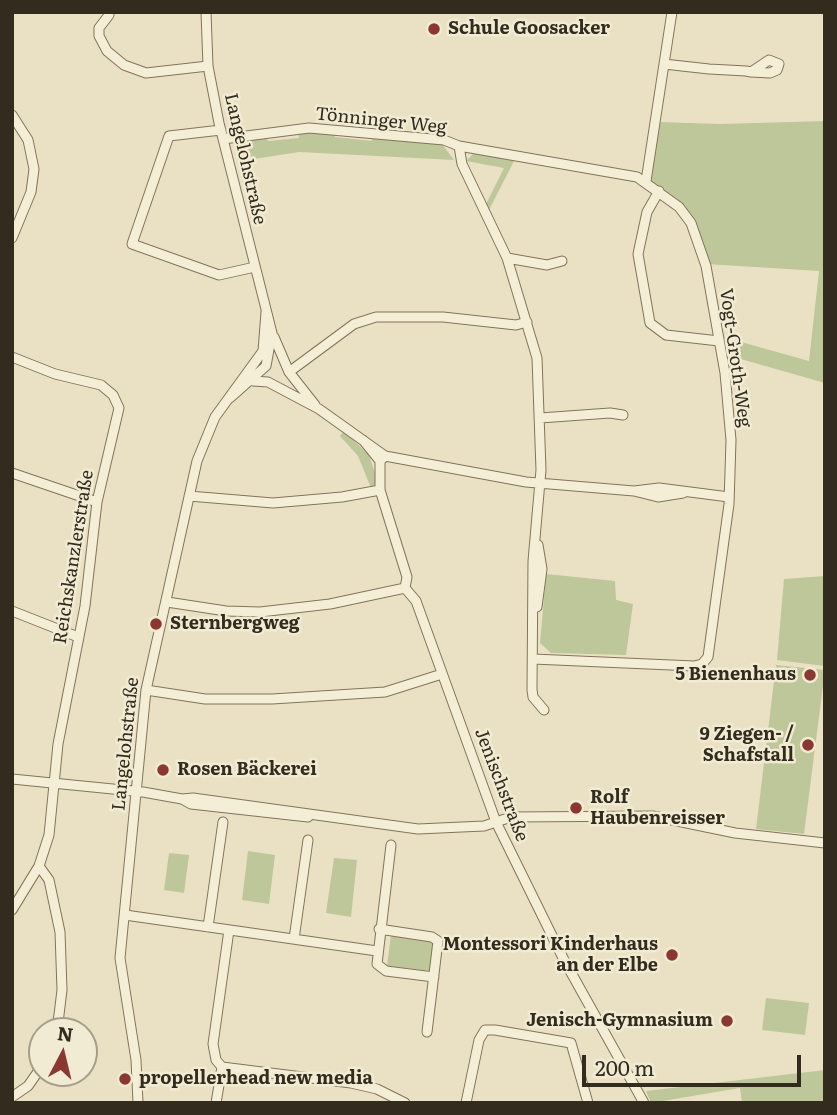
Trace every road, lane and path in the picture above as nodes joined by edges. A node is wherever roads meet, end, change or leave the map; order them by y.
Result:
1 (206, 12) edge
2 (672, 12) edge
3 (109, 15) dead end
4 (664, 64) junction
5 (208, 66) junction
6 (751, 72) dead end
7 (12, 115) edge
8 (222, 134) junction
9 (459, 146) junction
10 (646, 181) junction
11 (659, 191) junction
12 (12, 238) edge
13 (507, 258) junction
14 (562, 261) dead end
15 (255, 267) junction
16 (266, 312) junction
17 (527, 323) junction
18 (272, 332) junction
19 (719, 341) junction
20 (263, 351) junction
21 (12, 357) edge
22 (265, 365) junction
23 (252, 366) junction
24 (289, 372) junction
25 (253, 381) junction
26 (272, 384) junction
27 (229, 399) junction
28 (319, 409) junction
29 (623, 415) dead end
30 (540, 418) junction
31 (383, 458) junction
32 (12, 473) edge
33 (540, 482) junction
34 (380, 490) junction
35 (188, 496) junction
36 (729, 497) junction
37 (96, 502) junction
38 (405, 588) junction
39 (167, 602) junction
40 (12, 611) edge
41 (78, 637) junction
42 (533, 659) junction
43 (442, 674) junction
44 (146, 690) junction
45 (544, 710) dead end
46 (12, 779) edge
47 (53, 784) junction
48 (136, 792) junction
49 (223, 822) dead end
50 (496, 822) junction
51 (309, 840) dead end
52 (825, 843) edge
53 (390, 845) dead end
54 (39, 866) junction
55 (12, 910) edge
56 (125, 915) junction
57 (208, 927) junction
58 (379, 929) junction
59 (229, 930) junction
60 (294, 939) junction
61 (377, 951) junction
62 (434, 977) junction
63 (59, 1017) edge
64 (428, 1032) dead end
65 (222, 1067) junction
66 (28, 1086) edge
67 (12, 1097) edge
68 (138, 1103) edge
69 (216, 1103) edge
70 (405, 1103) edge
71 (466, 1103) edge
72 (588, 1103) edge
73 (644, 1103) edge

1 - 5 street, Langelohstraße
2 - 4 street
3 - 5 street
4 - 6 street
4 - 10 street
5 - 8 street, Langelohstraße
7 - 12 street
8 - 9 street, Tönninger Weg
8 - 15 street, Langelohstraße
8 - 15 street, Tönninger Weg
9 - 10 street, Vogt-Groth-Weg
9 - 13 street, Tönninger Weg
10 - 11 street, Vogt-Groth-Weg
11 - 19 street, Vogt-Groth-Weg
11 - 19 street
13 - 14 street
13 - 17 street, Tönninger Weg
15 - 16 street, Langelohstraße
16 - 18 street, Langelohstraße
16 - 20 street, Langelohstraße
17 - 24 street
17 - 30 street, Tönninger Weg
18 - 22 street, Langelohstraße
18 - 24 street
19 - 36 street, Vogt-Groth-Weg
20 - 22 street
20 - 23 street, Langelohstraße
21 - 37 street, Reichskanzlerstraße
22 - 23 street
22 - 24 street
22 - 25 street, Langelohstraße
22 - 26 street
23 - 27 street, Langelohstraße
24 - 28 street
25 - 26 street
25 - 27 street, Langelohstraße
26 - 28 street
27 - 35 street, Langelohstraße
28 - 31 street
29 - 30 street
30 - 33 street, Tönninger Weg
31 - 33 street
31 - 34 street, Jenischstraße
32 - 37 street
33 - 36 street
33 - 42 street, Tönninger Weg
34 - 35 street
34 - 38 street, Jenischstraße
35 - 39 street, Langelohstraße
36 - 42 street, Vogt-Groth-Weg
37 - 41 street, Reichskanzlerstraße
38 - 39 street
38 - 43 street, Jenischstraße
39 - 44 street, Langelohstraße
40 - 41 street
41 - 47 street, Reichskanzlerstraße
42 - 45 street, Tönninger Weg
43 - 44 street
43 - 50 street, Jenischstraße
44 - 48 street, Langelohstraße
46 - 47 street
47 - 48 street
47 - 54 street, Reichskanzlerstraße
48 - 50 street
48 - 56 street, Langelohstraße
49 - 57 street
50 - 52 street
50 - 73 street, Jenischstraße
51 - 60 street
53 - 58 street
54 - 55 street, Reichskanzlerstraße
54 - 63 street
56 - 57 street
56 - 68 street, Langelohstraße
57 - 59 street
58 - 61 street
58 - 62 street
59 - 60 street
59 - 65 street
60 - 61 street
61 - 62 street
62 - 64 street
65 - 69 street
65 - 70 street
66 - 67 street
71 - 72 street

